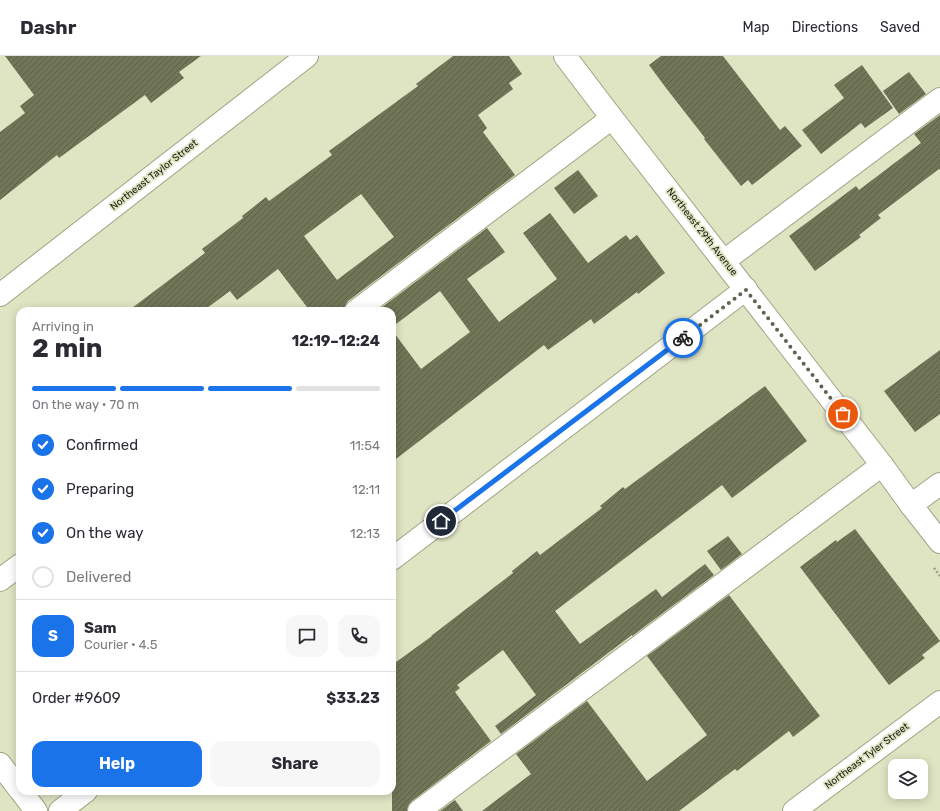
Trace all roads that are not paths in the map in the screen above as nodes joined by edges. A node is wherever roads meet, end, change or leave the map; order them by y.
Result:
1 (307, 56) edge
2 (565, 56) edge
3 (940, 99) edge
4 (612, 118) junction
5 (724, 261) junction
6 (746, 290) junction
7 (0, 295) edge
8 (361, 307) edge
9 (882, 464) junction
10 (940, 484) edge
11 (911, 505) junction
12 (940, 542) edge
13 (396, 556) edge
14 (16, 568) edge
15 (0, 580) edge
16 (940, 702) edge
17 (0, 764) edge
18 (16, 785) edge
19 (24, 795) edge
20 (81, 795) edge
21 (36, 811) edge
22 (60, 811) edge
23 (420, 811) edge
24 (794, 811) edge

1 - 7 street, Northeast Taylor Street
2 - 4 street, Northeast 29th Avenue
3 - 5 street
4 - 5 street, Northeast 29th Avenue
4 - 8 street
5 - 6 street, Northeast 29th Avenue
6 - 9 street, Northeast 29th Avenue
6 - 13 street
9 - 11 street, Northeast 29th Avenue
9 - 23 street
10 - 11 street
11 - 12 street, Northeast 29th Avenue
14 - 15 street
16 - 24 street, Northeast Tyler Street
17 - 18 street
19 - 21 street
20 - 22 street

